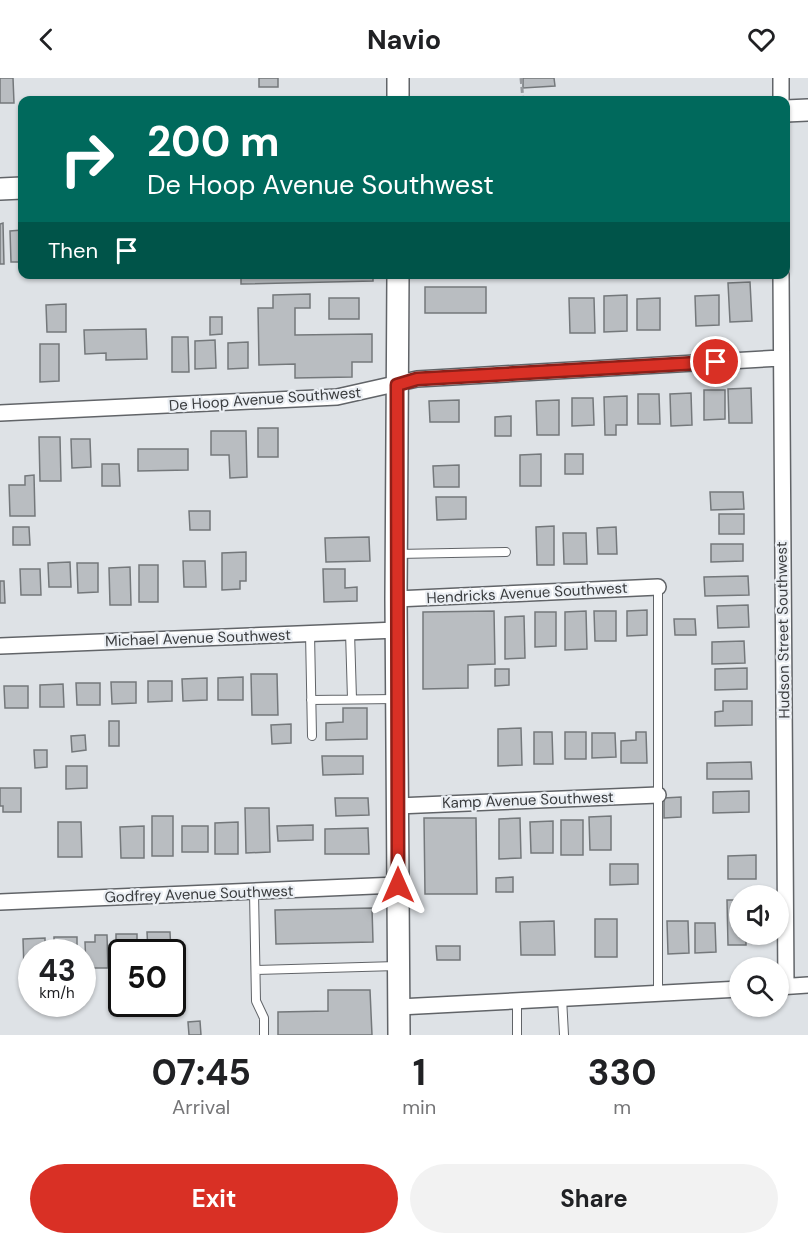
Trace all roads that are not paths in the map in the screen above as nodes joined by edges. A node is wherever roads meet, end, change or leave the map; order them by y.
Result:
1 (398, 78) edge
2 (781, 78) edge
3 (398, 96) edge
4 (781, 96) edge
5 (808, 110) edge
6 (790, 111) edge
7 (18, 188) edge
8 (0, 189) edge
9 (398, 279) edge
10 (781, 279) edge
11 (781, 358) junction
12 (397, 385) junction
13 (0, 413) edge
14 (506, 552) dead end
15 (396, 555) junction
16 (658, 587) joint
17 (396, 599) junction
18 (397, 630) junction
19 (350, 632) junction
20 (310, 633) junction
21 (0, 646) edge
22 (352, 699) junction
23 (397, 699) junction
24 (311, 700) junction
25 (312, 736) dead end
26 (658, 795) junction
27 (398, 806) junction
28 (398, 885) junction
29 (254, 892) junction
30 (0, 902) edge
31 (782, 957) edge
32 (399, 966) junction
33 (256, 970) junction
34 (808, 985) edge
35 (789, 986) edge
36 (729, 990) edge
37 (658, 993) junction
38 (562, 998) junction
39 (517, 1001) junction
40 (399, 1007) junction
41 (264, 1035) edge
42 (399, 1035) edge
43 (517, 1035) edge
44 (564, 1035) edge

1 - 3 main road
2 - 4 street
5 - 6 main road
7 - 8 main road
9 - 12 main road
10 - 11 street, Hudson Street Southwest
11 - 12 street, De Hoop Avenue Southwest
11 - 31 street, Hudson Street Southwest
12 - 13 street, De Hoop Avenue Southwest
12 - 15 main road
14 - 15 lane
15 - 17 main road
16 - 17 street, Hendricks Avenue Southwest
16 - 26 lane
17 - 18 main road
18 - 19 street, Michael Avenue Southwest
18 - 23 main road
19 - 20 street, Michael Avenue Southwest
19 - 22 lane
20 - 21 street, Michael Avenue Southwest
20 - 24 lane
22 - 23 lane
22 - 24 lane
23 - 27 main road
24 - 25 lane
26 - 27 street, Kamp Avenue Southwest
26 - 37 lane
27 - 28 main road
28 - 29 street, Godfrey Avenue Southwest
28 - 32 main road
29 - 30 street, Godfrey Avenue Southwest
29 - 33 lane
32 - 33 lane
32 - 40 main road
33 - 41 lane
34 - 35 street
36 - 37 street
37 - 38 street
38 - 39 street
38 - 44 lane
39 - 40 street
39 - 43 lane
40 - 42 main road

